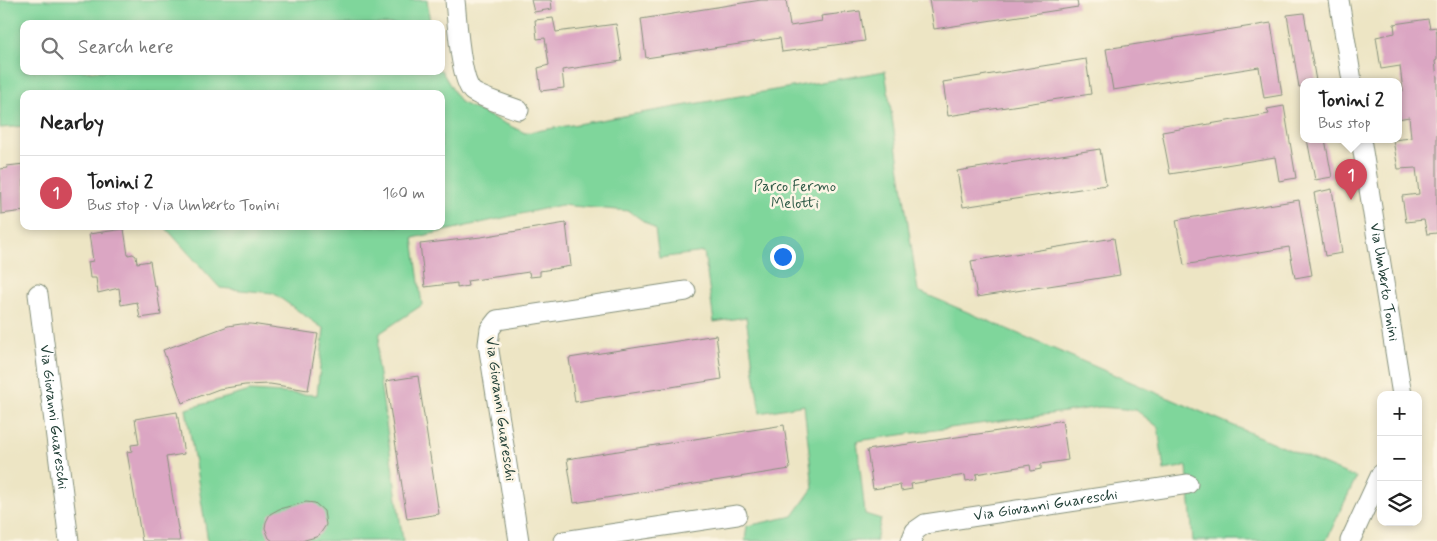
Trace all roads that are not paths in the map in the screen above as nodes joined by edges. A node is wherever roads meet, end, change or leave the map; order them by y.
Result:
1 (455, 0) edge
2 (1339, 0) edge
3 (1352, 78) edge
4 (519, 110) dead end
5 (1362, 143) edge
6 (686, 291) dead end
7 (38, 294) dead end
8 (1401, 391) edge
9 (1378, 481) edge
10 (1188, 484) dead end
11 (738, 514) dead end
12 (69, 541) edge
13 (519, 541) edge
14 (564, 541) edge
15 (911, 541) edge
16 (1350, 541) edge

1 - 4 street
2 - 3 street
5 - 8 street, Via Umberto Tonini
6 - 13 street, Via Giovanni Guareschi
7 - 12 street, Via Giovanni Guareschi
9 - 16 street
10 - 15 street, Via Giovanni Guareschi
11 - 14 street

